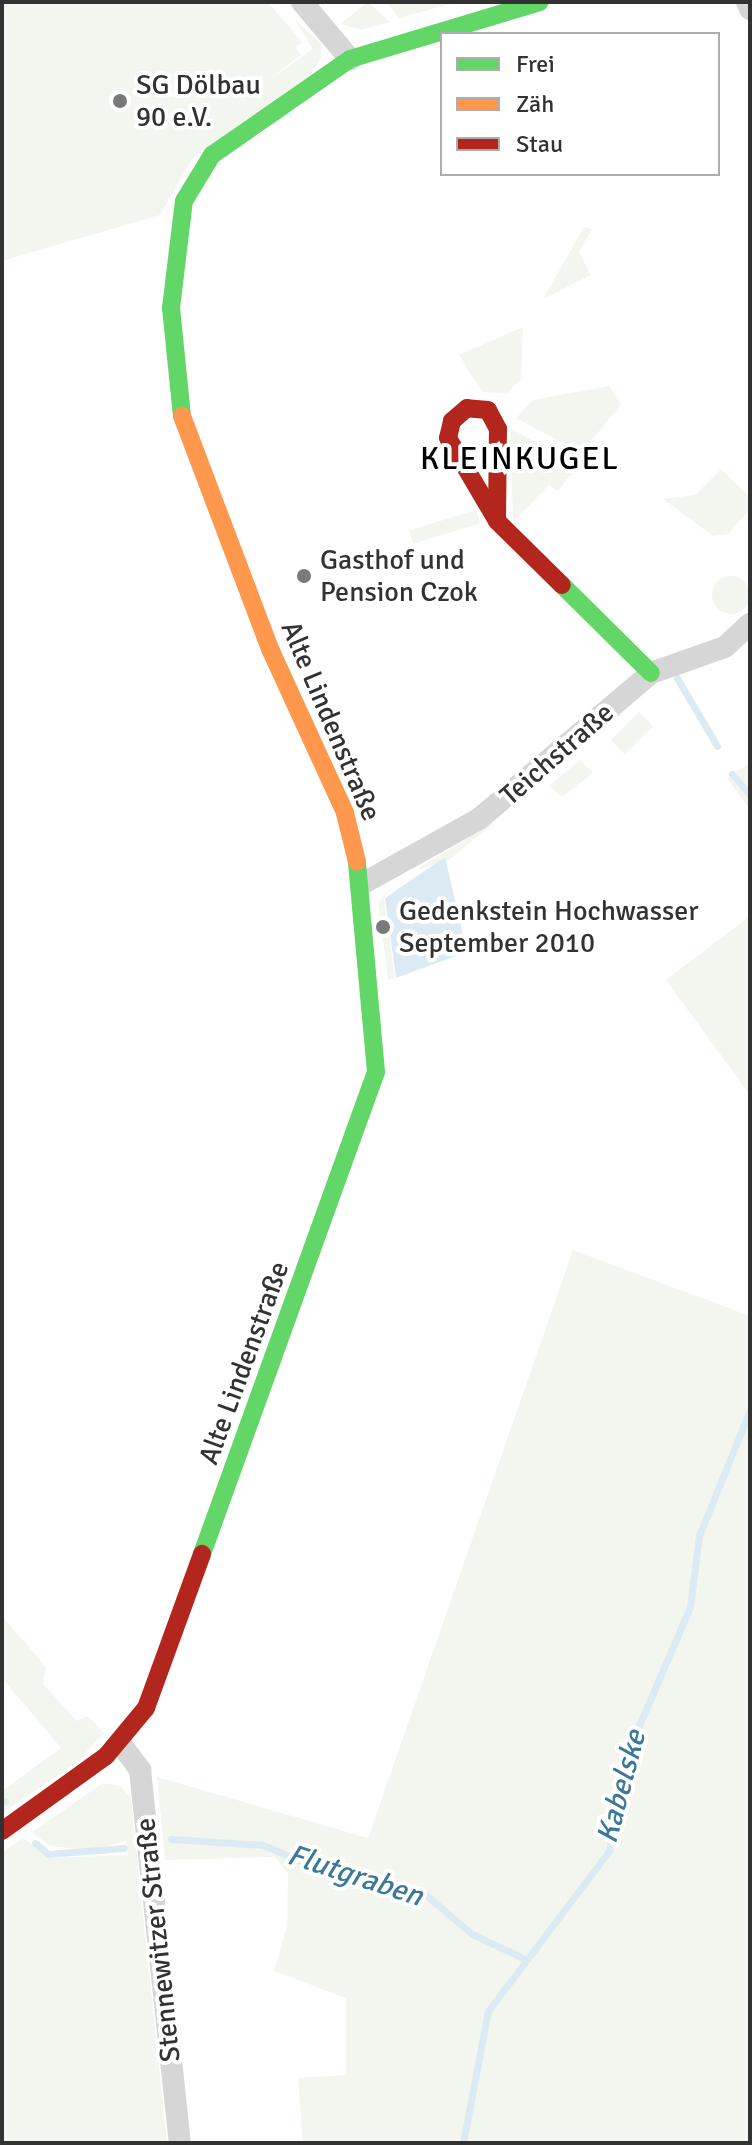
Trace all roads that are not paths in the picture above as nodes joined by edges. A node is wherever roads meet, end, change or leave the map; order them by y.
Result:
1 (302, 2) edge
2 (540, 2) edge
3 (747, 2) edge
4 (750, 9) edge
5 (350, 59) junction
6 (497, 521) junction
7 (750, 624) edge
8 (651, 673) junction
9 (362, 884) junction
10 (120, 1743) junction
11 (2, 1831) edge
12 (180, 2143) edge

1 - 5 street
2 - 5 street, Alte Lindenstraße
3 - 4 street
5 - 9 street, Alte Lindenstraße
6 - 6 street
6 - 8 street
7 - 8 street, Teichstraße
8 - 9 street, Teichstraße
9 - 10 street, Alte Lindenstraße
10 - 11 street, Alte Lindenstraße
10 - 12 street, Stennewitzer Straße

